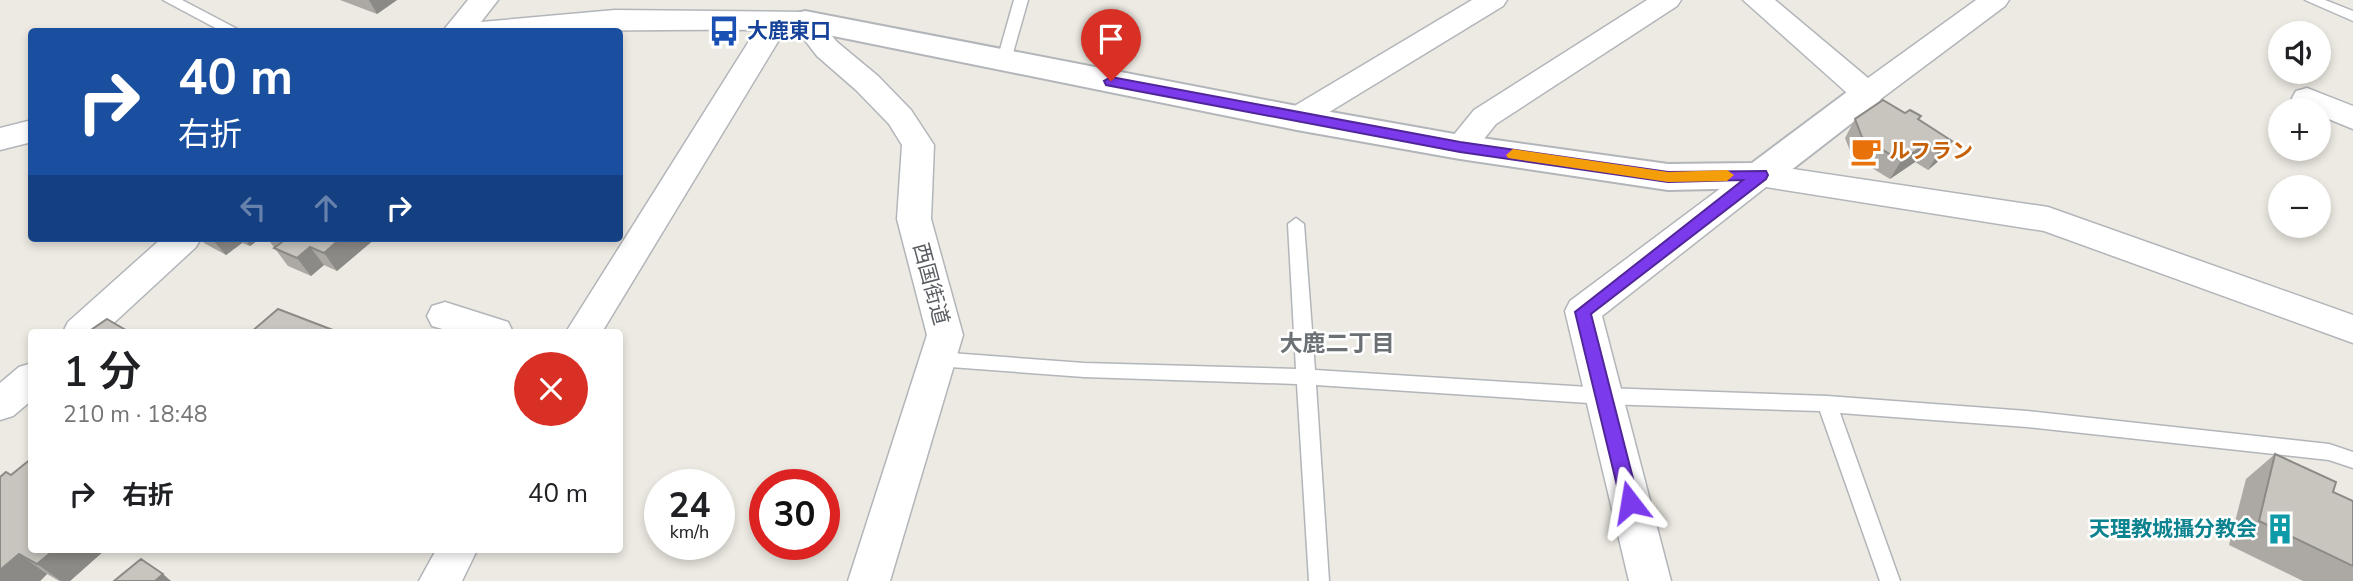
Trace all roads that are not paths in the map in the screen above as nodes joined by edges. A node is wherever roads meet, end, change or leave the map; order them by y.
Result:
1 (171, 0) edge
2 (484, 0) edge
3 (1021, 0) edge
4 (1493, 0) edge
5 (1667, 0) edge
6 (1757, 0) edge
7 (1995, 0) edge
8 (2312, 0) edge
9 (778, 15) edge
10 (2353, 16) edge
11 (228, 28) edge
12 (460, 28) edge
13 (516, 28) edge
14 (1004, 60) junction
15 (1867, 94) junction
16 (2331, 109) edge
17 (1297, 118) junction
18 (2353, 118) edge
19 (28, 132) edge
20 (0, 139) edge
21 (1460, 147) junction
22 (1760, 175) junction
23 (1296, 224) dead end
24 (180, 242) edge
25 (445, 316) dead end
26 (84, 329) edge
27 (486, 329) edge
28 (586, 329) edge
29 (2353, 329) edge
30 (937, 359) junction
31 (1307, 377) junction
32 (28, 381) edge
33 (1604, 396) junction
34 (1827, 404) junction
35 (0, 405) edge
36 (2353, 460) edge
37 (455, 553) edge
38 (440, 581) edge
39 (869, 581) edge
40 (1318, 581) edge
41 (1650, 581) edge
42 (1890, 581) edge

1 - 11 lane
2 - 12 street
3 - 14 lane
4 - 17 street
5 - 21 street
6 - 15 street
7 - 15 street
8 - 10 lane
9 - 13 street
9 - 14 street
9 - 28 street
9 - 30 street, 西国街道
14 - 17 street
15 - 22 street
16 - 18 street
17 - 21 street
19 - 20 street
21 - 22 street
22 - 29 street
22 - 33 street
23 - 31 lane
24 - 26 street
25 - 27 street
30 - 31 lane
30 - 39 street, 西国街道
31 - 33 lane
31 - 40 lane
32 - 35 street
33 - 34 lane
33 - 41 street
34 - 36 lane
34 - 42 lane
37 - 38 street

